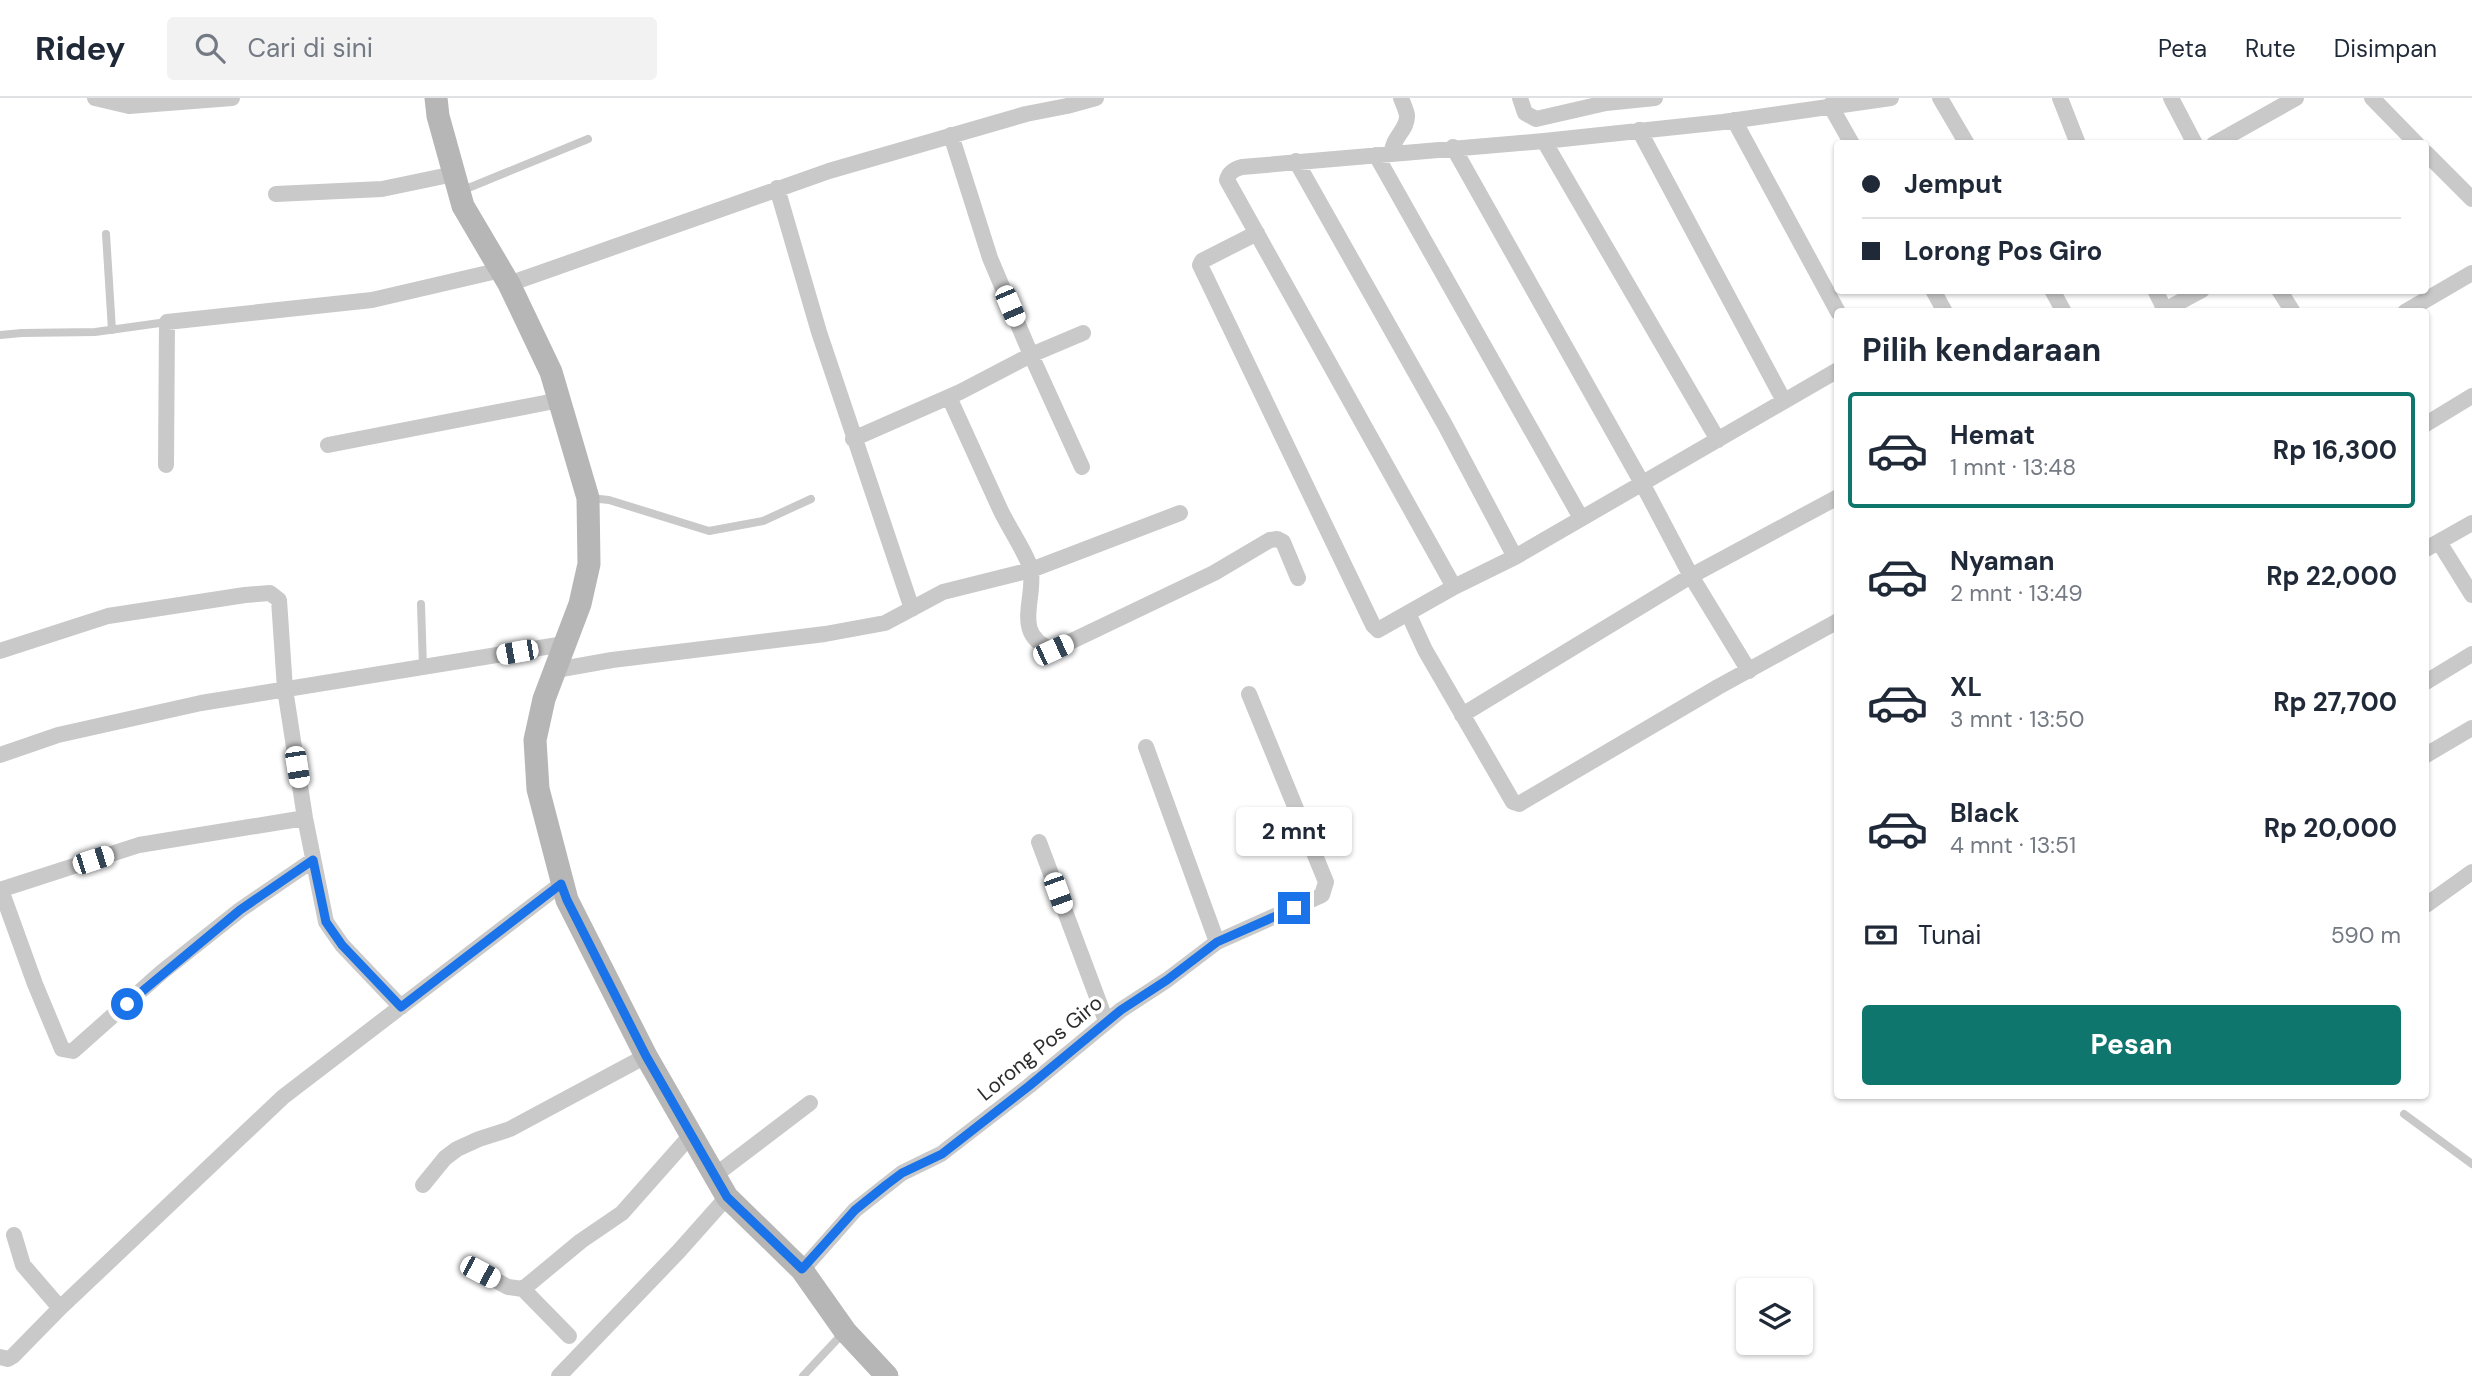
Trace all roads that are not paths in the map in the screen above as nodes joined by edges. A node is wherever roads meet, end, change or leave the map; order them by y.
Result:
1 (95, 98) edge
2 (232, 98) edge
3 (436, 98) edge
4 (1096, 98) edge
5 (1401, 98) edge
6 (1520, 98) edge
7 (1655, 98) edge
8 (1891, 98) edge
9 (1940, 98) edge
10 (2060, 98) edge
11 (2171, 98) edge
12 (2296, 98) edge
13 (2372, 98) edge
14 (1605, 100) edge
15 (1830, 105) junction
16 (1734, 120) junction
17 (1639, 130) junction
18 (951, 135) junction
19 (588, 139) dead end
20 (1850, 140) edge
21 (1965, 140) edge
22 (2076, 140) edge
23 (2193, 140) edge
24 (2221, 140) edge
25 (2413, 140) edge
26 (1544, 141) junction
27 (1453, 147) junction
28 (1384, 154) junction
29 (1296, 162) junction
30 (2429, 162) edge
31 (457, 183) junction
32 (777, 188) junction
33 (276, 194) dead end
34 (2472, 199) edge
35 (1257, 233) junction
36 (106, 234) dead end
37 (2472, 273) edge
38 (505, 277) junction
39 (2195, 294) edge
40 (1836, 308) edge
41 (2169, 308) edge
42 (2413, 308) edge
43 (167, 322) junction
44 (112, 330) junction
45 (1083, 333) dead end
46 (0, 335) edge
47 (1031, 355) junction
48 (1834, 372) edge
49 (2472, 396) edge
50 (949, 397) junction
51 (560, 400) junction
52 (1784, 401) junction
53 (2429, 422) edge
54 (853, 439) junction
55 (1718, 440) junction
56 (328, 445) dead end
57 (166, 465) dead end
58 (1082, 467) dead end
59 (1642, 483) junction
60 (588, 498) junction
61 (811, 499) dead end
62 (1834, 499) edge
63 (1180, 513) dead end
64 (1581, 518) junction
65 (2472, 523) edge
66 (2432, 545) edge
67 (1515, 556) junction
68 (1031, 570) junction
69 (1691, 576) junction
70 (1298, 579) dead end
71 (1454, 587) junction
72 (2472, 594) edge
73 (421, 604) dead end
74 (912, 609) junction
75 (1408, 613) junction
76 (1834, 623) edge
77 (564, 644) junction
78 (0, 651) edge
79 (2472, 654) edge
80 (424, 668) junction
81 (556, 670) junction
82 (1749, 671) junction
83 (2429, 680) edge
84 (285, 689) junction
85 (1249, 694) dead end
86 (1462, 715) junction
87 (2472, 728) edge
88 (1146, 747) dead end
89 (2429, 753) edge
90 (0, 755) edge
91 (305, 818) junction
92 (1039, 842) dead end
93 (313, 860) junction
94 (2472, 872) edge
95 (561, 884) junction
96 (1, 890) edge
97 (2429, 903) edge
98 (1217, 942) junction
99 (401, 1007) junction
100 (1106, 1021) junction
101 (646, 1056) junction
102 (810, 1103) dead end
103 (2404, 1114) dead end
104 (691, 1135) junction
105 (2472, 1164) edge
106 (714, 1176) junction
107 (423, 1185) dead end
108 (727, 1197) junction
109 (14, 1235) dead end
110 (802, 1269) junction
111 (480, 1272) dead end
112 (523, 1289) junction
113 (60, 1308) junction
114 (845, 1331) junction
115 (569, 1336) dead end
116 (0, 1357) edge
117 (559, 1376) edge
118 (803, 1376) edge
119 (887, 1376) edge

1 - 2 street
3 - 31 main road
4 - 18 street
5 - 28 street
6 - 14 street
7 - 14 street
8 - 15 street
9 - 21 street
10 - 22 street
11 - 23 street
12 - 24 street
13 - 25 street
15 - 16 street
15 - 20 street
16 - 17 street
16 - 40 street
17 - 26 street
17 - 52 street
18 - 32 street
18 - 47 street
19 - 31 lane
26 - 27 street
26 - 55 street
27 - 28 street
27 - 59 street
28 - 29 street
28 - 64 street
29 - 35 street
29 - 67 street
30 - 34 street
31 - 33 street
31 - 38 main road
32 - 38 street
32 - 54 street
35 - 71 street
35 - 75 street
36 - 44 lane
37 - 42 street
38 - 43 street
38 - 51 main road
39 - 41 street
43 - 44 lane
43 - 57 street
44 - 46 lane
45 - 47 street
47 - 50 street
47 - 58 street
48 - 52 street
49 - 53 street
50 - 54 street
50 - 68 street
51 - 56 street
51 - 60 main road
52 - 55 street
54 - 74 street
55 - 59 street
59 - 64 street
59 - 69 street
60 - 61 lane
60 - 77 main road
62 - 69 street
63 - 68 street
64 - 67 street
65 - 66 street
66 - 72 street
67 - 71 street
68 - 70 street
68 - 74 street
69 - 82 street
69 - 86 street
71 - 75 street
73 - 80 lane
74 - 81 street
75 - 86 street
76 - 82 street
77 - 80 street
77 - 81 main road
78 - 84 street
79 - 83 street
80 - 84 street
81 - 95 main road
82 - 86 street
84 - 90 street
84 - 91 street
85 - 98 street, Lorong Pos Giro
87 - 89 street
88 - 98 street
91 - 93 street
91 - 96 street
92 - 100 street
93 - 96 street
93 - 99 street
94 - 97 street
95 - 99 street
95 - 101 main road
98 - 100 street, Lorong Pos Giro
99 - 113 street
100 - 110 street, Lorong Pos Giro
101 - 104 main road
101 - 107 street
102 - 106 street
103 - 105 lane
104 - 106 main road
104 - 112 street
106 - 108 main road
108 - 110 main road
108 - 117 street
109 - 113 street
110 - 114 main road
111 - 112 street
112 - 115 street
113 - 116 street
114 - 118 lane
114 - 119 main road

